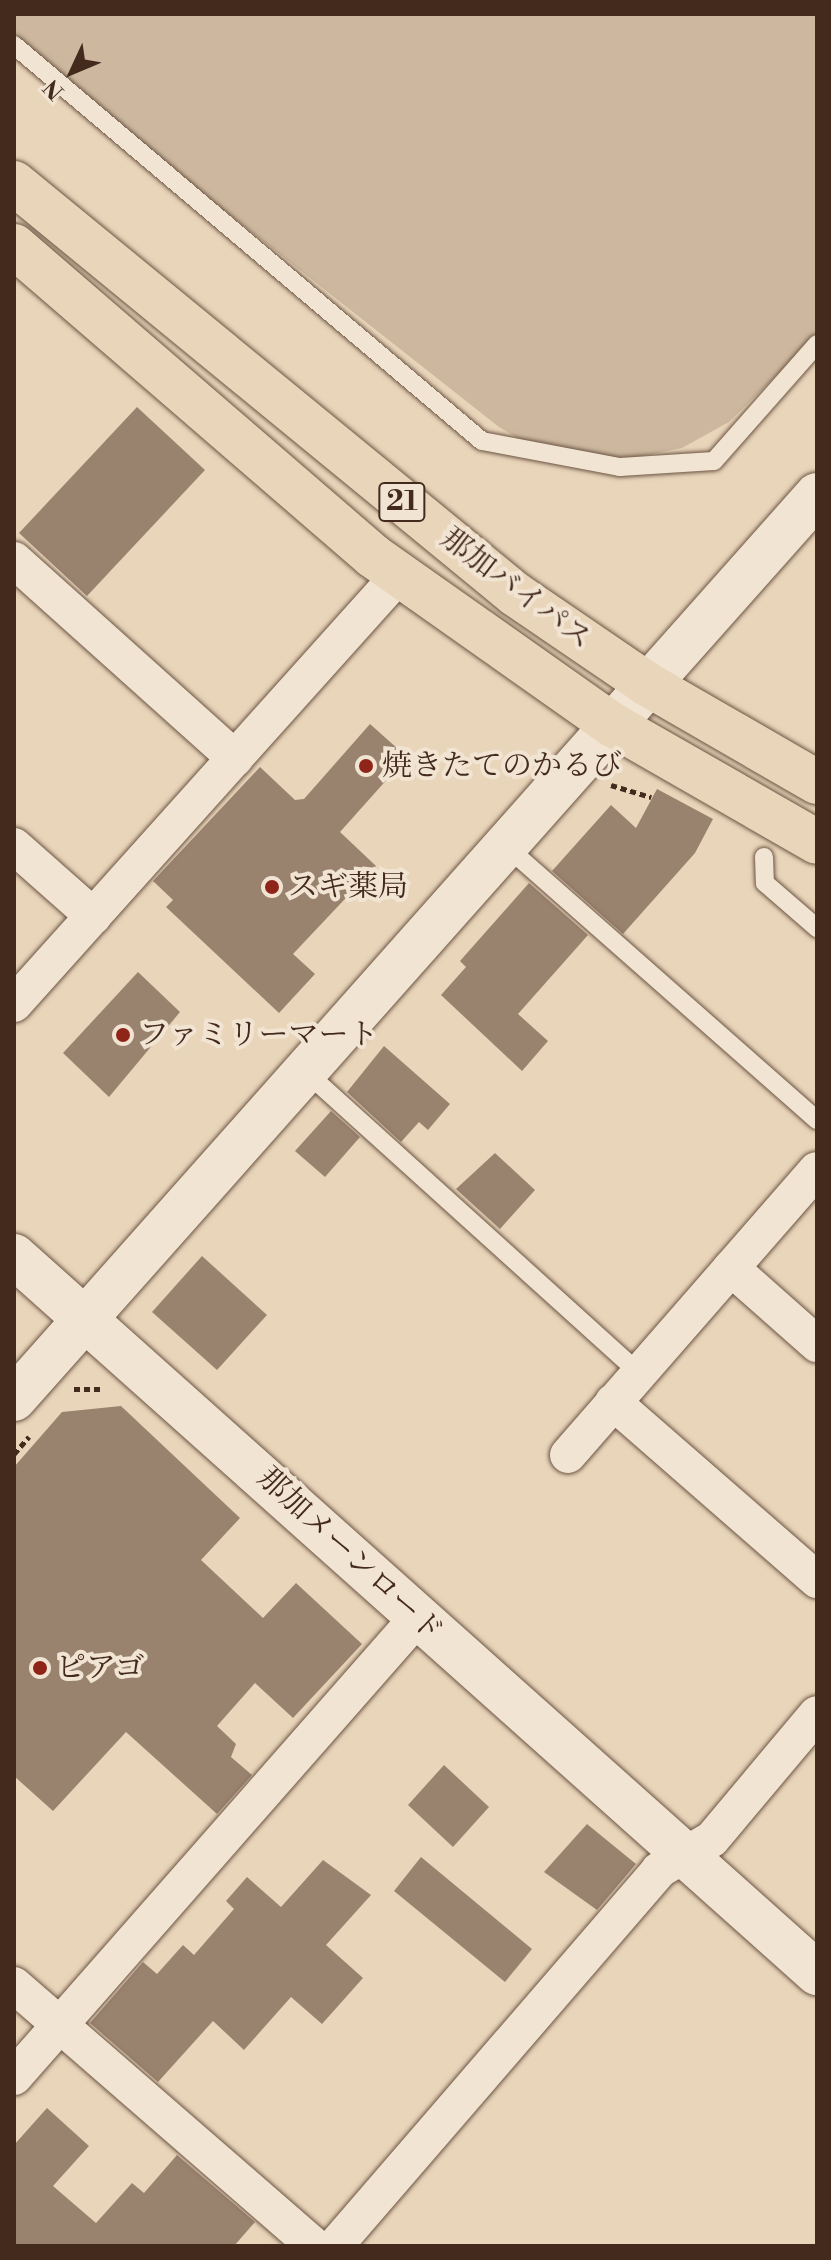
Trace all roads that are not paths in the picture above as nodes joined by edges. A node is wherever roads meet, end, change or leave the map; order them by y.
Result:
1 (14, 45) edge
2 (14, 183) edge
3 (14, 246) edge
4 (817, 344) edge
5 (817, 495) edge
6 (14, 560) edge
7 (399, 575) junction
8 (647, 684) junction
9 (613, 725) junction
10 (235, 758) junction
11 (817, 782) edge
12 (817, 842) edge
13 (14, 846) edge
14 (507, 847) junction
15 (764, 857) dead end
16 (93, 916) junction
17 (817, 928) edge
18 (14, 1004) edge
19 (306, 1072) junction
20 (817, 1120) edge
21 (817, 1170) edge
22 (14, 1256) edge
23 (731, 1268) junction
24 (82, 1317) junction
25 (817, 1344) edge
26 (639, 1373) junction
27 (14, 1399) edge
28 (613, 1402) junction
29 (568, 1455) dead end
30 (817, 1580) edge
31 (417, 1618) junction
32 (817, 1714) edge
33 (686, 1854) junction
34 (817, 1973) edge
35 (14, 1985) edge
36 (59, 2024) junction
37 (14, 2077) edge
38 (314, 2246) edge
39 (335, 2246) edge

1 - 4 lane
2 - 8 highway, 那加バイパス / 21
3 - 7 highway, 那加バイパス / 21
5 - 8 street
6 - 10 street
7 - 9 highway, 那加バイパス / 21
7 - 10 street
8 - 9 street
8 - 11 highway, 那加バイパス / 21
9 - 12 highway, 那加バイパス / 21
9 - 14 street
10 - 16 street
13 - 16 street
14 - 19 street
14 - 20 lane
15 - 17 lane
16 - 18 street
19 - 24 street
19 - 26 lane
21 - 23 street
22 - 24 street, 那加メーンロード
23 - 25 street
23 - 26 street
24 - 27 street
24 - 31 street, 那加メーンロード
26 - 28 street
28 - 29 street
28 - 30 street
31 - 33 street, 那加メーンロード
31 - 36 street
32 - 33 street
33 - 34 street, 那加メーンロード
33 - 39 street
35 - 36 street
36 - 37 street
36 - 38 street

